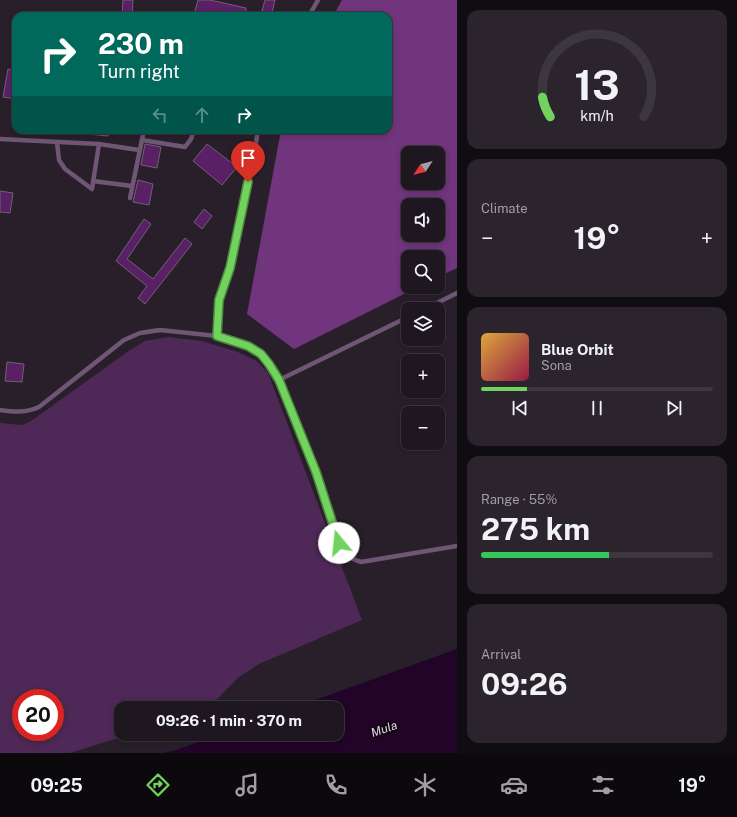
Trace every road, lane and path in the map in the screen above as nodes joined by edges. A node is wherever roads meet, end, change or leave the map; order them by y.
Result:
1 (318, 0) edge
2 (311, 12) edge
3 (143, 134) edge
4 (193, 134) edge
5 (257, 134) edge
6 (0, 139) edge
7 (142, 140) junction
8 (57, 142) junction
9 (99, 144) junction
10 (139, 150) junction
11 (93, 181) junction
12 (132, 186) junction
13 (130, 198) dead end
14 (457, 293) edge
15 (439, 302) edge
16 (401, 320) edge
17 (217, 336) junction
18 (279, 380) junction
19 (0, 410) edge
20 (457, 546) edge

1 - 2 lane
3 - 7 lane
4 - 7 lane
5 - 17 lane
6 - 8 lane
7 - 10 lane
8 - 9 lane
8 - 11 lane
9 - 10 lane
9 - 11 lane
10 - 12 lane
11 - 12 lane
12 - 13 lane
14 - 15 lane
16 - 18 lane
17 - 18 lane
17 - 19 lane
18 - 20 lane

